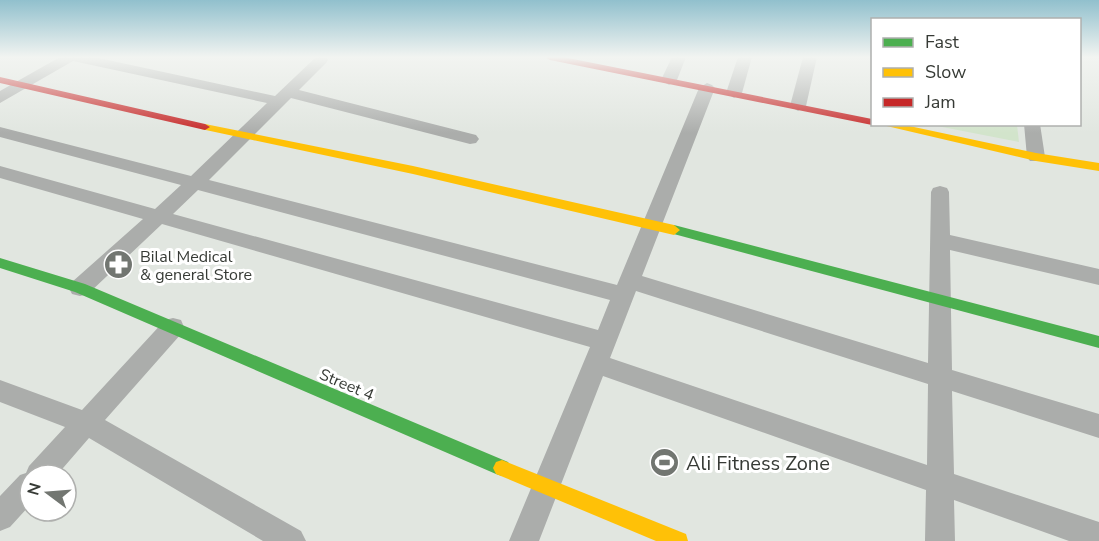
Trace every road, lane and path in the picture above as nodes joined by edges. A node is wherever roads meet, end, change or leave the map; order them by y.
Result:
1 (9, 82) edge
2 (25, 82) edge
3 (208, 82) edge
4 (297, 82) edge
5 (677, 82) edge
6 (737, 82) edge
7 (804, 82) edge
8 (20, 85) junction
9 (706, 91) junction
10 (734, 93) junction
11 (282, 96) junction
12 (0, 98) edge
13 (798, 106) junction
14 (871, 121) edge
15 (892, 126) edge
16 (1032, 126) edge
17 (0, 132) edge
18 (242, 136) junction
19 (470, 139) dead end
20 (1036, 158) junction
21 (1099, 167) edge
22 (0, 172) edge
23 (196, 182) junction
24 (940, 192) dead end
25 (157, 217) junction
26 (653, 225) junction
27 (940, 240) junction
28 (0, 263) edge
29 (1099, 277) edge
30 (80, 288) junction
31 (627, 288) junction
32 (939, 298) junction
33 (173, 327) junction
34 (1099, 342) edge
35 (601, 353) junction
36 (939, 377) junction
37 (0, 391) edge
38 (86, 423) junction
39 (1099, 426) edge
40 (50, 463) edge
41 (940, 483) junction
42 (546, 487) junction
43 (18, 497) edge
44 (0, 517) edge
45 (1099, 537) edge
46 (291, 541) edge
47 (524, 541) edge
48 (679, 541) edge
49 (940, 541) edge

1 - 8 street
2 - 8 street
3 - 11 street
4 - 11 street
5 - 9 street
6 - 10 street
7 - 13 street
8 - 12 street
8 - 18 street
9 - 10 street
9 - 26 street
10 - 13 street
11 - 18 street
11 - 19 street
13 - 14 street
15 - 20 street
16 - 20 street
17 - 23 street
18 - 23 street
18 - 26 street
20 - 21 street
22 - 25 street
23 - 25 street
23 - 31 street
24 - 27 street
25 - 30 street
25 - 35 street
26 - 31 street
26 - 32 street
27 - 29 street
27 - 32 street
28 - 30 street, Street 4
30 - 33 street, Street 4
31 - 35 street
31 - 36 street
32 - 34 street
32 - 36 street
33 - 38 street
33 - 42 street, Street 4
35 - 41 street
35 - 42 street
36 - 39 street
36 - 41 street
37 - 38 street
38 - 40 street
38 - 46 street
41 - 45 street
41 - 49 street
42 - 47 street
42 - 48 street, Street 4
43 - 44 street

